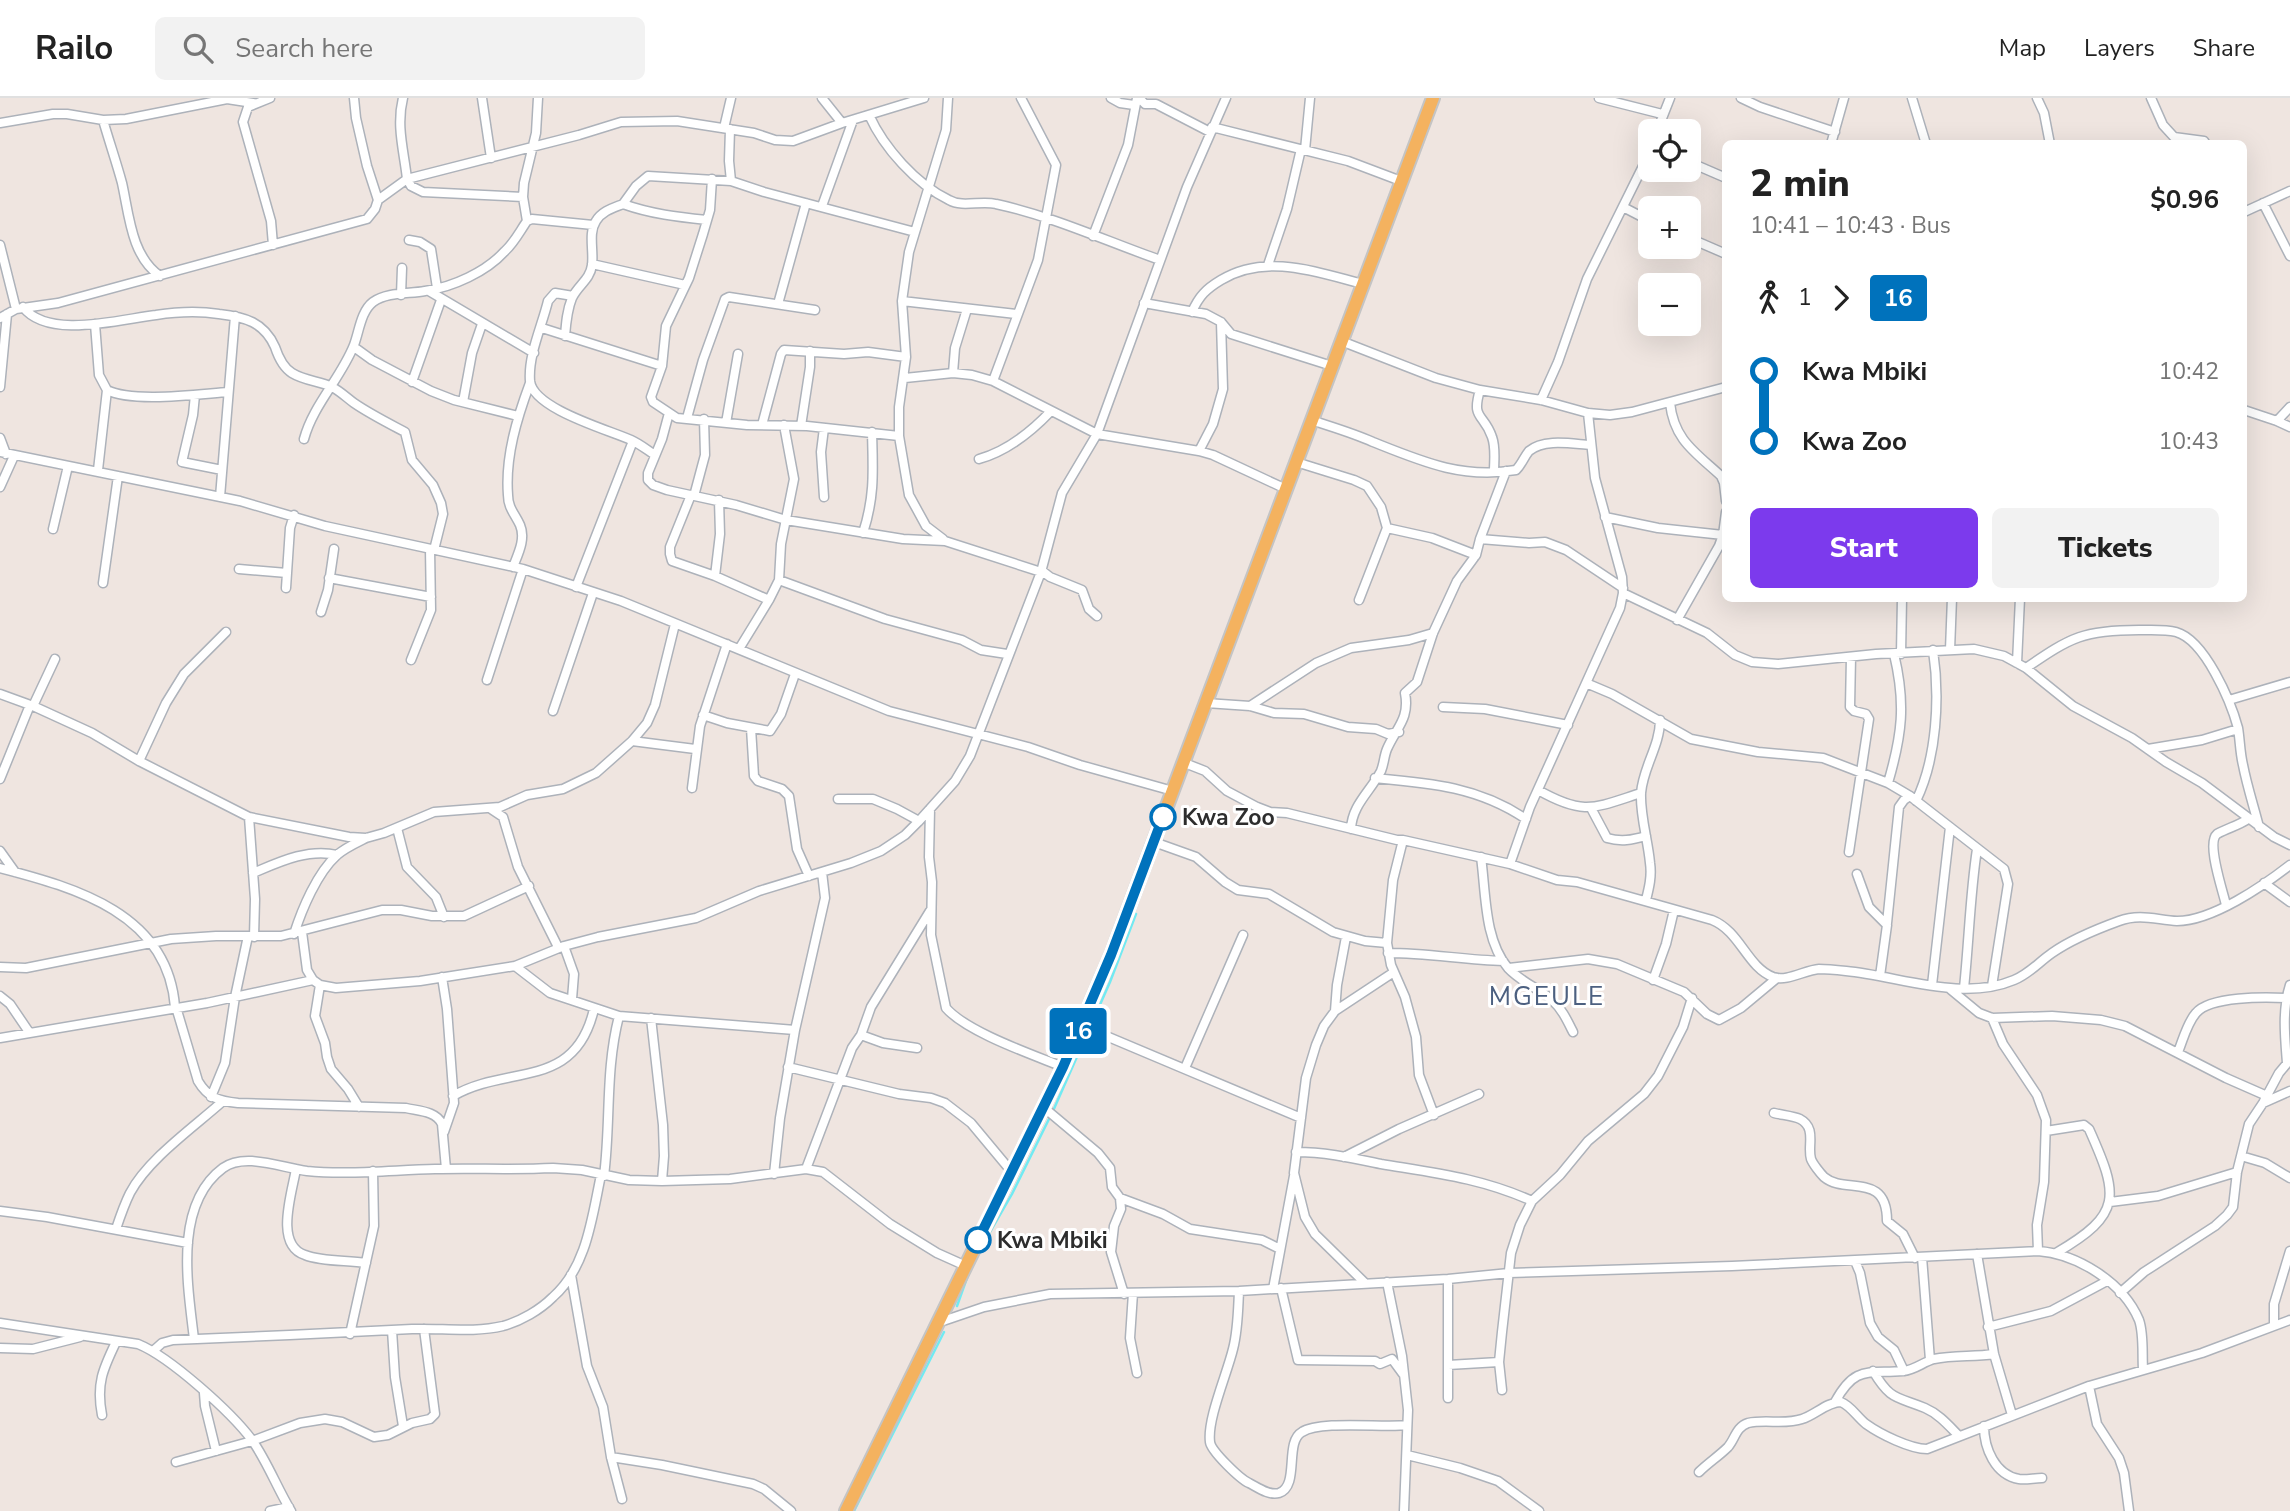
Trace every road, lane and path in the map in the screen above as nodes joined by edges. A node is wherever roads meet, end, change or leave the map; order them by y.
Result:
1 (270, 98) edge
2 (354, 98) edge
3 (403, 98) edge
4 (482, 98) edge
5 (538, 98) edge
6 (731, 98) edge
7 (822, 98) edge
8 (924, 98) edge
9 (948, 98) edge
10 (1021, 98) edge
11 (1111, 98) edge
12 (1226, 98) edge
13 (1310, 98) edge
14 (1433, 98) edge
15 (1599, 98) edge
16 (1670, 98) edge
17 (1741, 98) edge
18 (1844, 98) edge
19 (1912, 98) edge
20 (2037, 98) edge
21 (2151, 98) edge
22 (1137, 100) edge
23 (253, 103) junction
24 (1662, 114) junction
25 (869, 115) junction
26 (1661, 119) edge
27 (103, 120) junction
28 (852, 120) junction
29 (0, 123) edge
30 (842, 123) junction
31 (727, 129) junction
32 (1211, 130) junction
33 (1835, 132) junction
34 (1832, 140) edge
35 (1925, 140) edge
36 (2049, 140) edge
37 (2196, 140) edge
38 (534, 146) junction
39 (1303, 149) junction
40 (491, 158) junction
41 (1701, 167) edge
42 (1638, 176) edge
43 (1722, 176) edge
44 (712, 179) junction
45 (407, 180) junction
46 (731, 181) junction
47 (1401, 181) junction
48 (927, 187) junction
49 (2290, 191) edge
50 (523, 197) junction
51 (378, 200) junction
52 (806, 203) junction
53 (2263, 203) junction
54 (623, 204) junction
55 (822, 206) junction
56 (1623, 207) junction
57 (2247, 211) edge
58 (1638, 215) edge
59 (1046, 218) junction
60 (707, 220) junction
61 (527, 221) junction
62 (593, 225) junction
63 (915, 232) junction
64 (1093, 236) junction
65 (409, 240) dead end
66 (1701, 243) edge
67 (0, 245) edge
68 (273, 245) junction
69 (1722, 252) edge
70 (2290, 256) edge
71 (1160, 260) junction
72 (592, 264) junction
73 (1268, 265) junction
74 (402, 268) dead end
75 (159, 276) junction
76 (1363, 284) junction
77 (685, 285) junction
78 (433, 290) junction
79 (401, 295) junction
80 (573, 296) junction
81 (441, 300) junction
82 (902, 301) junction
83 (1144, 303) junction
84 (778, 304) junction
85 (20, 308) junction
86 (967, 309) junction
87 (815, 310) dead end
88 (1192, 312) junction
89 (1016, 313) junction
90 (4, 316) edge
91 (235, 316) junction
92 (1221, 322) junction
93 (95, 324) junction
94 (482, 324) junction
95 (542, 328) junction
96 (565, 336) junction
97 (1341, 341) junction
98 (354, 347) junction
99 (810, 351) junction
100 (534, 354) junction
101 (738, 354) dead end
102 (906, 357) junction
103 (662, 366) junction
104 (1332, 366) junction
105 (953, 373) junction
106 (905, 378) junction
107 (993, 381) junction
108 (412, 382) junction
109 (530, 383) junction
110 (1722, 386) edge
111 (0, 387) edge
112 (332, 387) junction
113 (107, 390) junction
114 (1480, 390) junction
115 (228, 392) junction
116 (195, 394) junction
117 (1541, 400) junction
118 (463, 402) junction
119 (1670, 403) junction
120 (2290, 407) edge
121 (1051, 411) junction
122 (2247, 411) edge
123 (669, 412) junction
124 (1588, 413) junction
125 (518, 416) junction
126 (687, 418) junction
127 (704, 419) junction
128 (1311, 420) junction
129 (2277, 421) junction
130 (726, 423) junction
131 (762, 425) junction
132 (784, 425) junction
133 (801, 426) junction
134 (2290, 427) edge
135 (824, 428) junction
136 (872, 432) junction
137 (1097, 434) junction
138 (899, 436) junction
139 (0, 438) edge
140 (304, 439) dead end
141 (634, 441) junction
142 (1590, 445) junction
143 (1199, 451) junction
144 (7, 454) edge
145 (654, 455) junction
146 (979, 459) dead end
147 (1296, 462) junction
148 (68, 466) junction
149 (222, 470) junction
150 (98, 471) junction
151 (1506, 471) junction
152 (1494, 472) junction
153 (118, 476) junction
154 (1722, 478) edge
155 (0, 486) edge
156 (1286, 489) junction
157 (693, 495) junction
158 (220, 497) junction
159 (824, 497) dead end
160 (719, 500) junction
161 (294, 515) junction
162 (1605, 517) junction
163 (786, 520) junction
164 (1387, 528) junction
165 (54, 529) dead end
166 (863, 533) junction
167 (1722, 535) edge
168 (1722, 537) edge
169 (1480, 539) junction
170 (945, 541) junction
171 (334, 549) dead end
172 (432, 550) junction
173 (1476, 555) junction
174 (513, 567) junction
175 (239, 569) dead end
176 (523, 569) junction
177 (1041, 571) junction
178 (287, 573) junction
179 (715, 576) junction
180 (330, 578) junction
181 (779, 580) junction
182 (103, 583) dead end
183 (576, 587) junction
184 (286, 588) dead end
185 (1623, 591) junction
186 (593, 593) junction
187 (431, 597) junction
188 (769, 600) junction
189 (1359, 600) dead end
190 (1902, 602) edge
191 (1952, 602) edge
192 (2020, 602) edge
193 (321, 612) dead end
194 (1097, 616) dead end
195 (1677, 620) junction
196 (675, 624) junction
197 (226, 632) dead end
198 (1433, 633) junction
199 (727, 644) junction
200 (739, 649) junction
201 (1933, 650) junction
202 (1950, 650) junction
203 (1007, 654) junction
204 (1898, 654) junction
205 (1851, 657) junction
206 (55, 659) dead end
207 (411, 660) dead end
208 (2017, 663) junction
209 (2026, 668) junction
210 (795, 674) junction
211 (487, 680) dead end
212 (2290, 682) edge
213 (1586, 683) junction
214 (0, 694) edge
215 (2229, 700) junction
216 (1206, 703) junction
217 (31, 705) junction
218 (1250, 706) junction
219 (1443, 707) dead end
220 (553, 710) dead end
221 (703, 715) junction
222 (1660, 720) junction
223 (1568, 724) junction
224 (751, 728) junction
225 (2238, 729) junction
226 (1399, 732) junction
227 (978, 733) junction
228 (632, 741) junction
229 (695, 749) junction
230 (2148, 750) junction
231 (139, 761) junction
232 (1182, 762) junction
233 (1859, 771) junction
234 (1376, 778) junction
235 (0, 779) edge
236 (1888, 783) junction
237 (692, 788) dead end
238 (1538, 790) junction
239 (1172, 791) junction
240 (1642, 793) junction
241 (838, 799) dead end
242 (1913, 799) junction
243 (1591, 807) junction
244 (491, 809) junction
245 (930, 809) junction
246 (250, 817) junction
247 (1526, 819) junction
248 (2248, 819) junction
249 (919, 821) junction
250 (1950, 827) junction
251 (2259, 827) junction
252 (397, 828) junction
253 (1350, 830) junction
254 (1646, 836) junction
255 (366, 838) junction
256 (1404, 840) junction
257 (1154, 842) junction
258 (2290, 845) edge
259 (1977, 849) junction
260 (0, 851) edge
261 (1849, 852) dead end
262 (337, 855) junction
263 (1481, 857) junction
264 (1510, 864) junction
265 (2290, 865) edge
266 (0, 868) edge
267 (15, 872) junction
268 (822, 872) junction
269 (253, 873) junction
270 (1857, 874) dead end
271 (809, 876) junction
272 (2264, 883) junction
273 (529, 886) junction
274 (1646, 900) junction
275 (2290, 902) edge
276 (2226, 905) junction
277 (931, 908) junction
278 (1674, 910) junction
279 (444, 917) junction
280 (1887, 923) junction
281 (298, 933) junction
282 (1243, 935) dead end
283 (251, 937) junction
284 (1346, 937) junction
285 (151, 941) junction
286 (561, 947) junction
287 (1388, 948) junction
288 (1506, 965) junction
289 (515, 966) junction
290 (0, 967) edge
291 (1394, 972) junction
292 (1880, 976) junction
293 (442, 977) junction
294 (1777, 978) junction
295 (1653, 980) junction
296 (317, 983) junction
297 (1932, 985) junction
298 (2290, 985) edge
299 (1992, 986) junction
300 (1964, 988) junction
301 (1950, 989) junction
302 (0, 996) edge
303 (235, 997) junction
304 (1692, 998) junction
305 (2286, 998) junction
306 (572, 999) junction
307 (175, 1007) junction
308 (594, 1009) junction
309 (1335, 1011) junction
310 (619, 1016) junction
311 (651, 1018) junction
312 (1992, 1018) junction
313 (1080, 1026) junction
314 (795, 1030) junction
315 (29, 1032) junction
316 (1573, 1032) dead end
317 (861, 1035) junction
318 (0, 1038) edge
319 (917, 1048) dead end
320 (2178, 1052) junction
321 (2289, 1061) edge
322 (789, 1067) junction
323 (1063, 1067) junction
324 (1185, 1068) junction
325 (841, 1078) junction
326 (2290, 1091) edge
327 (1479, 1094) dead end
328 (453, 1096) junction
329 (211, 1097) junction
330 (2265, 1100) junction
331 (223, 1101) junction
332 (1042, 1106) junction
333 (359, 1107) junction
334 (1774, 1113) dead end
335 (1434, 1115) junction
336 (1301, 1118) junction
337 (2046, 1131) junction
338 (444, 1132) junction
339 (1296, 1153) junction
340 (2241, 1156) junction
341 (1344, 1157) junction
342 (806, 1168) junction
343 (296, 1169) junction
344 (446, 1169) junction
345 (373, 1171) junction
346 (1011, 1171) junction
347 (2237, 1172) junction
348 (1294, 1173) junction
349 (774, 1174) junction
350 (603, 1175) junction
351 (2290, 1178) edge
352 (662, 1181) junction
353 (1120, 1198) junction
354 (1532, 1201) junction
355 (2110, 1202) junction
356 (0, 1212) edge
357 (116, 1229) junction
358 (188, 1243) junction
359 (1280, 1249) junction
360 (2038, 1251) junction
361 (2290, 1251) edge
362 (2056, 1252) junction
363 (1977, 1254) junction
364 (1918, 1258) junction
365 (1855, 1261) junction
366 (366, 1262) junction
367 (966, 1266) junction
368 (1509, 1273) junction
369 (571, 1275) junction
370 (1448, 1279) junction
371 (2108, 1281) junction
372 (1387, 1282) junction
373 (1365, 1283) junction
374 (1277, 1289) junction
375 (1239, 1291) junction
376 (2120, 1293) junction
377 (1129, 1294) junction
378 (940, 1322) junction
379 (0, 1323) edge
380 (2289, 1323) edge
381 (2274, 1325) junction
382 (1988, 1326) junction
383 (424, 1329) junction
384 (392, 1330) junction
385 (350, 1334) junction
386 (83, 1337) junction
387 (194, 1339) junction
388 (116, 1342) junction
389 (0, 1348) edge
390 (153, 1351) junction
391 (1994, 1354) junction
392 (1930, 1360) junction
393 (1499, 1362) junction
394 (1448, 1365) junction
395 (2143, 1369) junction
396 (1873, 1371) junction
397 (1904, 1371) junction
398 (1137, 1373) dead end
399 (1404, 1376) junction
400 (2089, 1386) junction
401 (1502, 1390) dead end
402 (204, 1393) junction
403 (1448, 1398) dead end
404 (1835, 1402) junction
405 (102, 1415) dead end
406 (2012, 1415) junction
407 (1407, 1425) junction
408 (403, 1426) junction
409 (1984, 1426) junction
410 (1969, 1432) junction
411 (1959, 1436) junction
412 (252, 1441) junction
413 (1986, 1444) junction
414 (216, 1451) junction
415 (1406, 1455) junction
416 (611, 1457) junction
417 (176, 1462) dead end
418 (1699, 1472) dead end
419 (2042, 1478) dead end
420 (283, 1498) junction
421 (622, 1499) dead end
422 (290, 1509) edge
423 (272, 1510) edge
424 (791, 1511) edge
425 (846, 1511) edge
426 (1404, 1511) edge
427 (1539, 1511) edge
428 (2129, 1511) edge

1 - 23 street
2 - 51 street
3 - 45 street
4 - 40 street
5 - 38 street
6 - 31 street
7 - 30 street
8 - 25 street
9 - 48 street
10 - 59 street
11 - 22 street
12 - 32 street
13 - 39 street
14 - 47 main road
15 - 24 street
16 - 24 street
17 - 33 street
18 - 33 street
19 - 35 street
20 - 36 street
21 - 37 street
22 - 32 street
22 - 64 street
23 - 27 street
23 - 68 street
24 - 26 street
25 - 28 street
25 - 48 street
27 - 29 street
27 - 75 street
28 - 30 street
28 - 55 street
30 - 31 street
31 - 38 street
31 - 46 street
32 - 39 street
32 - 71 street
33 - 34 street
38 - 40 street
38 - 50 street
39 - 47 street
39 - 73 street
40 - 45 street
41 - 43 street
42 - 56 street
44 - 46 street
44 - 54 street
44 - 60 street
45 - 50 street
45 - 51 street
46 - 52 street
47 - 76 main road
48 - 59 street
48 - 63 street
49 - 53 street
50 - 61 street
51 - 68 street
52 - 55 street
52 - 84 street
53 - 57 street
53 - 70 street
54 - 60 street
54 - 62 street
55 - 63 street
56 - 58 street
56 - 117 street
59 - 64 street
59 - 89 street
60 - 77 street
61 - 62 street
61 - 78 street
62 - 72 street
63 - 82 street
64 - 71 street
65 - 78 street
66 - 69 street
67 - 85 street
68 - 75 street
71 - 83 street
72 - 77 street
72 - 80 street
73 - 76 street
73 - 88 street
74 - 79 street
75 - 85 street
76 - 97 main road
77 - 103 street
78 - 79 street
78 - 81 street
79 - 98 street
80 - 95 street
80 - 96 street
81 - 94 street
81 - 108 street
82 - 86 street
82 - 102 street
83 - 88 street
83 - 137 street
84 - 87 street
84 - 126 street
85 - 90 street
85 - 93 street
86 - 89 street
86 - 105 street
88 - 92 street
89 - 107 street
90 - 111 street
91 - 93 street
91 - 112 street
91 - 115 street
92 - 104 street
92 - 143 street
93 - 113 street
94 - 100 street
94 - 118 street
95 - 96 street
95 - 100 street
96 - 103 street
97 - 104 main road
97 - 114 street
98 - 108 street
98 - 112 street
99 - 102 street
99 - 131 street
99 - 133 street
100 - 109 street
101 - 130 street
102 - 106 street
103 - 123 street
104 - 128 main road
105 - 106 street
105 - 107 street
106 - 138 street
107 - 121 street
108 - 118 street
109 - 125 street
109 - 141 street
110 - 119 street
112 - 140 street
112 - 172 street
113 - 116 street
113 - 150 street
114 - 117 street
114 - 152 street
115 - 116 street
115 - 149 street
116 - 149 street
117 - 124 street
118 - 125 street
119 - 124 street
119 - 154 street
120 - 129 street
121 - 137 street
121 - 146 street
122 - 129 street
123 - 126 street
123 - 145 street
124 - 142 street
125 - 174 street
126 - 127 street
127 - 130 street
127 - 157 street
128 - 147 main road
128 - 152 street
129 - 134 street
130 - 131 street
131 - 132 street
132 - 133 street
132 - 163 street
133 - 135 street
135 - 136 street
135 - 159 street
136 - 138 street
136 - 166 street
137 - 143 street
137 - 177 street
138 - 170 street
139 - 144 street
141 - 145 street
141 - 183 street
142 - 151 street
142 - 162 street
143 - 156 street
144 - 148 street
144 - 155 street
145 - 157 street
147 - 156 main road
147 - 164 street
148 - 150 street
148 - 165 street
149 - 158 street
150 - 153 street
151 - 152 street
151 - 169 street
153 - 158 street
153 - 182 street
156 - 216 main road
157 - 160 street
157 - 179 street
158 - 161 street
160 - 163 street
160 - 179 street
161 - 172 street
161 - 178 street
162 - 167 street
162 - 185 street
163 - 166 street
163 - 181 street
164 - 173 street
164 - 189 street
166 - 170 street
168 - 195 street
169 - 173 street
169 - 185 street
170 - 177 street
171 - 180 street
172 - 174 street
172 - 187 street
173 - 198 street
174 - 176 street
175 - 178 street
176 - 183 street
176 - 211 street
177 - 194 street
177 - 203 street
178 - 184 street
179 - 188 street
180 - 187 street
180 - 193 street
181 - 188 street
181 - 203 street
183 - 186 street
185 - 195 street
185 - 213 street
186 - 196 street
186 - 220 street
187 - 207 street
188 - 200 street
190 - 204 street
191 - 202 street
192 - 208 street
195 - 205 street
196 - 199 street
196 - 228 street
197 - 231 street
198 - 218 street
198 - 226 street
199 - 200 street
199 - 221 street
200 - 210 street
201 - 202 street
201 - 204 street
201 - 242 street
202 - 208 street
203 - 227 street
204 - 205 street
204 - 236 street
205 - 233 street
206 - 217 street
208 - 209 street
209 - 215 street
209 - 230 street
210 - 224 street
210 - 227 street
212 - 215 street
213 - 222 street
213 - 223 street
214 - 217 street
215 - 225 street
216 - 218 street
216 - 232 main road
217 - 231 street
217 - 235 street
218 - 226 street
219 - 223 street
221 - 224 street
221 - 229 street
222 - 233 street
222 - 240 street
223 - 238 street
224 - 271 street
225 - 230 street
225 - 251 street
226 - 234 street
227 - 239 street
227 - 245 street
228 - 229 street
228 - 244 street
229 - 237 street
230 - 248 street
231 - 246 street
232 - 239 main road
232 - 253 street
233 - 236 street
233 - 261 street
234 - 247 street
234 - 253 street
236 - 242 street
238 - 243 street
238 - 247 street
239 - 257 main road
240 - 243 street
240 - 254 street
241 - 249 street
242 - 250 street
242 - 280 street
243 - 254 street
244 - 252 street
244 - 273 street
245 - 249 street
245 - 277 street
246 - 255 street
246 - 269 street
247 - 264 street
248 - 251 street
248 - 276 street
249 - 268 street
250 - 259 street
250 - 297 street
251 - 258 street
252 - 255 street
252 - 279 street
253 - 256 street
254 - 274 street
255 - 262 street
256 - 263 street
256 - 287 street
257 - 284 street
257 - 313 main road
259 - 299 street
259 - 300 street
260 - 267 street
262 - 269 street
262 - 281 street
263 - 264 street
263 - 288 street
264 - 274 street
265 - 272 street
266 - 267 street
267 - 285 street
268 - 271 street
268 - 314 street
269 - 283 street
270 - 280 street
271 - 286 street
272 - 275 street
272 - 276 street
273 - 279 street
273 - 286 street
274 - 278 street
276 - 299 street
277 - 317 street
277 - 323 street
278 - 294 street
278 - 295 street
279 - 281 street
280 - 292 street
281 - 283 street
281 - 296 street
282 - 324 street
283 - 285 street
283 - 303 street
284 - 287 street
284 - 309 street
285 - 290 street
285 - 307 street
286 - 289 street
286 - 306 street
287 - 288 street
287 - 291 street
288 - 295 street
288 - 316 street
289 - 293 street
289 - 306 street
291 - 309 street
291 - 335 street
292 - 294 street
292 - 297 street
293 - 296 street
293 - 328 street
294 - 304 street
295 - 304 street
296 - 303 street
296 - 333 street
297 - 301 street
298 - 305 street
299 - 300 street
300 - 301 street
301 - 312 street
302 - 315 street
303 - 307 street
303 - 329 street
304 - 354 street
305 - 320 street
305 - 321 street
306 - 308 street
307 - 315 street
307 - 329 street
308 - 310 street
308 - 328 street
309 - 336 street
310 - 311 street
310 - 350 street
311 - 314 street
311 - 352 street
312 - 320 street
312 - 337 street
313 - 323 main road
313 - 324 street
314 - 322 street
315 - 318 street
317 - 319 street
317 - 325 street
320 - 330 street
321 - 330 street
322 - 325 street
322 - 349 street
323 - 332 main road
324 - 336 street
325 - 342 street
325 - 346 street
326 - 330 street
327 - 335 street
328 - 338 street
329 - 331 street
330 - 340 street
331 - 333 street
331 - 357 street
332 - 346 main road
332 - 353 street
333 - 338 street
334 - 364 street
335 - 341 street
336 - 339 street
337 - 355 street
337 - 360 street
338 - 344 street
339 - 341 street
339 - 348 street
340 - 347 street
340 - 351 street
341 - 354 street
342 - 349 street
342 - 367 street
343 - 345 street
343 - 358 street
343 - 366 street
344 - 345 street
344 - 350 street
345 - 366 street
346 - 367 main road
347 - 355 street
347 - 376 street
348 - 359 street
348 - 373 street
349 - 352 street
350 - 352 street
350 - 369 street
353 - 359 street
353 - 377 street
354 - 368 street
355 - 362 street
356 - 357 street
357 - 358 street
358 - 387 street
359 - 374 street
360 - 362 street
360 - 363 street
361 - 381 street
362 - 371 street
363 - 364 street
363 - 382 street
364 - 365 street
364 - 392 street
365 - 368 street
365 - 397 street
366 - 385 street
367 - 378 main road
368 - 370 street
368 - 393 street
369 - 383 street
369 - 416 street
370 - 372 street
370 - 394 street
371 - 376 street
371 - 382 street
372 - 373 street
372 - 399 street
373 - 374 street
374 - 375 street
374 - 399 street
375 - 377 street
375 - 407 street
376 - 395 street
377 - 378 street
377 - 398 street
378 - 425 main road
379 - 386 street
380 - 381 street
381 - 395 street
382 - 391 street
383 - 384 street
383 - 408 street
384 - 385 street
384 - 408 street
385 - 387 street
386 - 388 street
386 - 389 street
387 - 390 street
388 - 390 street
388 - 405 street
390 - 402 street
391 - 392 street
391 - 406 street
392 - 397 street
393 - 394 street
393 - 401 street
394 - 403 street
395 - 400 street
396 - 397 street
396 - 404 street
396 - 411 street
399 - 407 street
400 - 406 street
400 - 428 street
402 - 412 street
402 - 414 street
404 - 411 street
404 - 418 street
406 - 409 street
407 - 415 street
408 - 412 street
409 - 410 street
409 - 413 street
410 - 411 street
410 - 413 street
412 - 414 street
412 - 420 street
413 - 419 street
414 - 417 street
415 - 426 street
415 - 427 street
416 - 421 street
416 - 424 street
420 - 422 street
420 - 423 street
422 - 423 street

